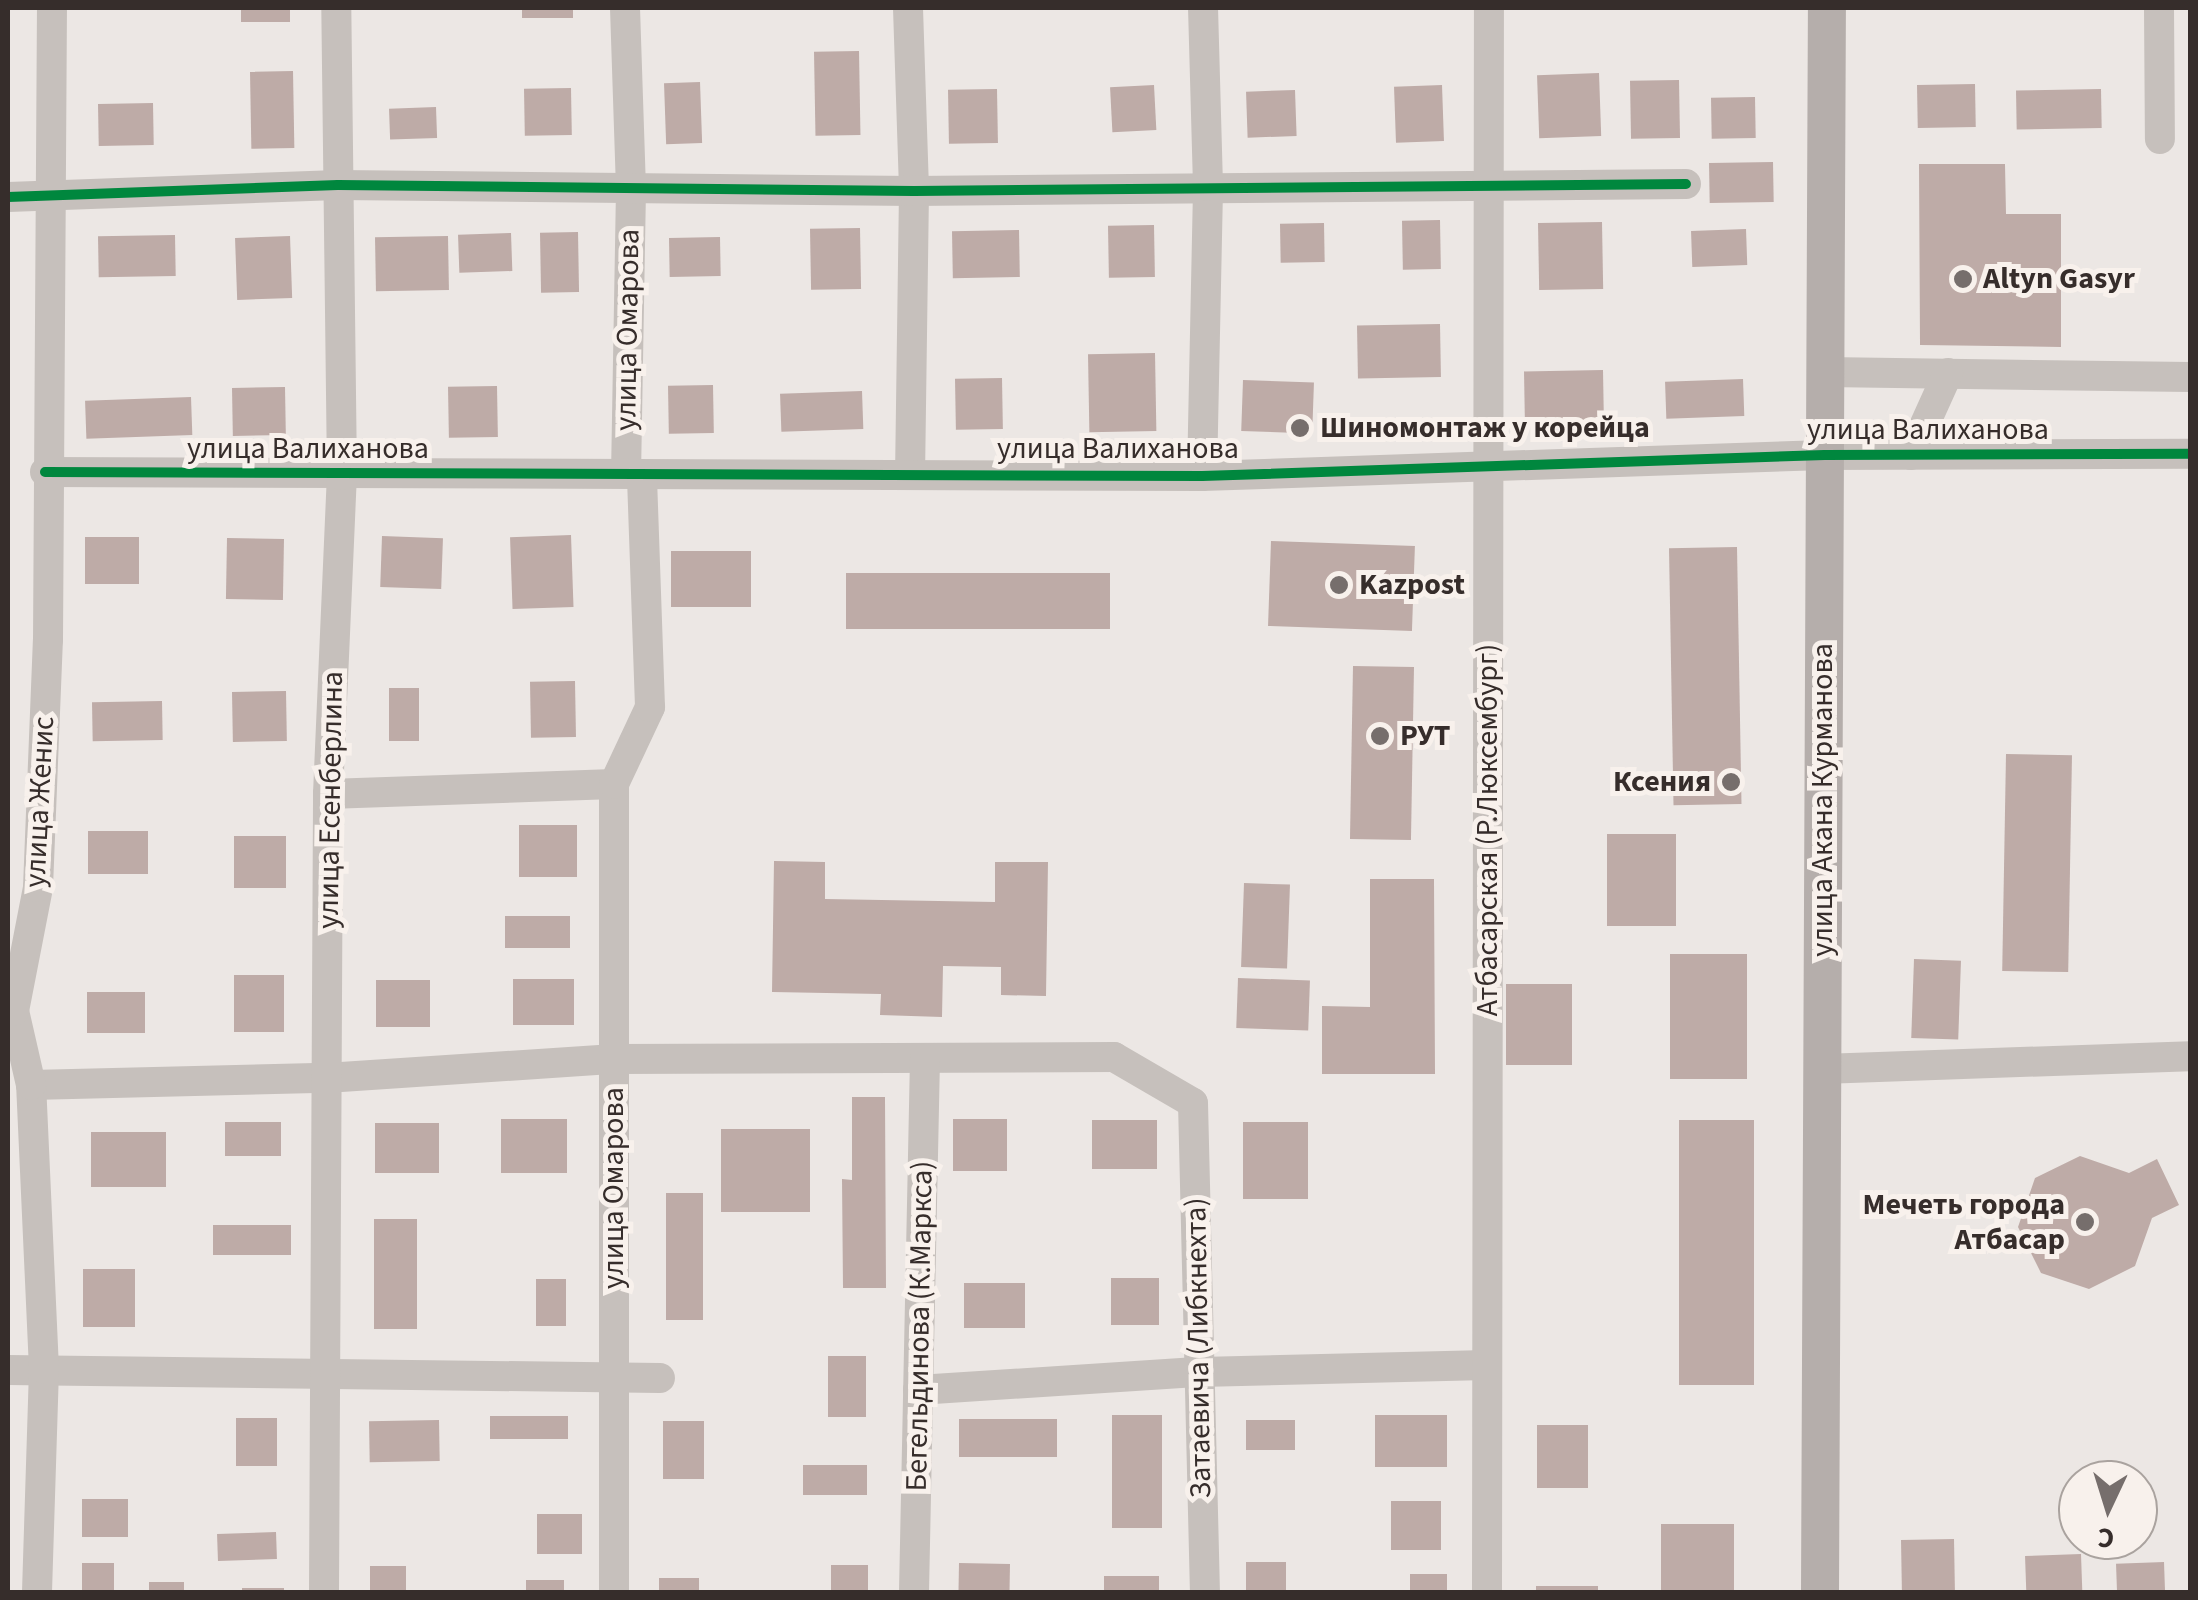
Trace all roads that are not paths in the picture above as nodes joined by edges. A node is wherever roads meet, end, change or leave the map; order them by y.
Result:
1 (52, 8) edge
2 (336, 8) edge
3 (625, 8) edge
4 (908, 8) edge
5 (1203, 8) edge
6 (1489, 8) edge
7 (1827, 8) edge
8 (2159, 8) edge
9 (2160, 140) dead end
10 (1686, 184) dead end
11 (338, 185) junction
12 (1208, 186) junction
13 (1488, 186) junction
14 (631, 189) junction
15 (914, 191) junction
16 (8, 196) edge
17 (52, 197) junction
18 (1826, 372) junction
19 (1948, 373) junction
20 (2190, 376) edge
21 (1912, 454) junction
22 (2190, 454) edge
23 (1825, 455) junction
24 (1488, 466) junction
25 (45, 472) junction
26 (342, 474) junction
27 (634, 474) junction
28 (910, 474) junction
29 (1202, 476) junction
30 (614, 784) junction
31 (328, 794) junction
32 (2190, 1056) edge
33 (614, 1059) junction
34 (925, 1059) junction
35 (1822, 1069) junction
36 (326, 1078) junction
37 (31, 1085) junction
38 (1487, 1365) junction
39 (44, 1369) junction
40 (8, 1370) edge
41 (1200, 1372) junction
42 (327, 1378) junction
43 (660, 1378) dead end
44 (614, 1379) junction
45 (918, 1390) junction
46 (37, 1592) edge
47 (324, 1592) edge
48 (614, 1592) edge
49 (914, 1592) edge
50 (1206, 1592) edge
51 (1487, 1592) edge
52 (1820, 1592) edge

1 - 17 street, улица Женис
2 - 11 street, улица Есенберлина
3 - 14 street, улица Омарова
4 - 15 street
5 - 12 street
6 - 13 street, Атбасарская (Р.Люксембург)
7 - 18 main road, улица Акана Курманова
8 - 9 street
10 - 13 street
11 - 14 street
11 - 17 street
11 - 26 street, улица Есенберлина
12 - 13 street
12 - 15 street
12 - 29 street
13 - 24 street, Атбасарская (Р.Люксембург)
14 - 15 street
14 - 27 street, улица Омарова
15 - 28 street
16 - 17 street
17 - 25 street, улица Женис
18 - 19 street
18 - 23 main road, улица Акана Курманова
19 - 20 street
19 - 21 street
21 - 22 street, улица Валиханова
21 - 23 street, улица Валиханова
23 - 24 street, улица Валиханова
23 - 35 main road, улица Акана Курманова
24 - 29 street, улица Валиханова
24 - 38 street, Атбасарская (Р.Люксембург)
25 - 26 street, улица Валиханова
25 - 37 street, улица Женис
26 - 27 street, улица Валиханова
26 - 31 street, улица Есенберлина
27 - 28 street, улица Валиханова
27 - 30 street, улица Омарова
28 - 29 street, улица Валиханова
30 - 31 street
30 - 33 street, улица Омарова
31 - 36 street, улица Есенберлина
32 - 35 street
33 - 34 street
33 - 36 street
33 - 44 street, улица Омарова
34 - 41 street, Затаевича (Либкнехта)
34 - 45 street, Бегельдинова (К.Маркса)
35 - 52 main road, улица Акана Курманова
36 - 37 street
36 - 42 street, улица Есенберлина
37 - 39 street, улица Женис
38 - 41 street
38 - 51 street, Атбасарская (Р.Люксембург)
39 - 40 street
39 - 42 street
39 - 46 street, улица Женис
41 - 45 street
41 - 50 street, Затаевича (Либкнехта)
42 - 44 street
42 - 47 street, улица Есенберлина
43 - 44 street
44 - 48 street, улица Омарова
45 - 49 street, Бегельдинова (К.Маркса)

